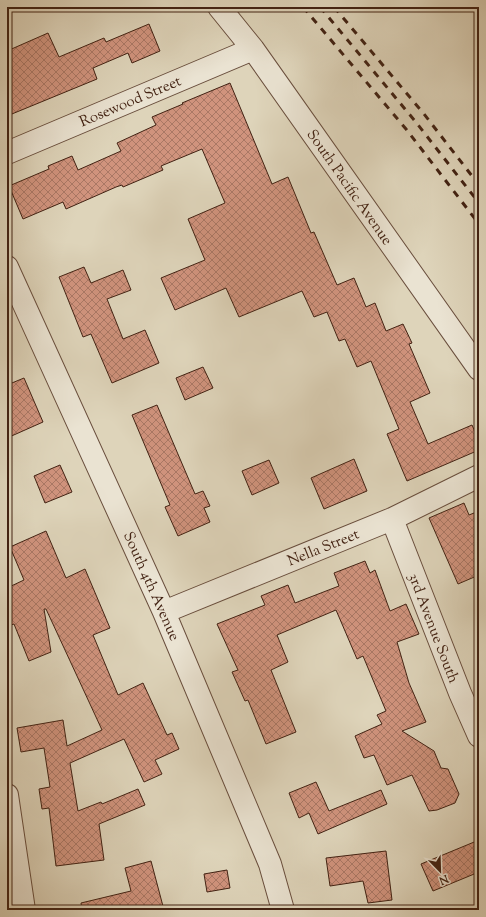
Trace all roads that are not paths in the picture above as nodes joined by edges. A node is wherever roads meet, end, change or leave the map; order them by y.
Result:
1 (219, 7) edge
2 (253, 49) junction
3 (7, 153) edge
4 (7, 267) edge
5 (479, 369) edge
6 (479, 476) edge
7 (392, 519) junction
8 (164, 612) junction
9 (479, 736) edge
10 (7, 795) edge
11 (24, 910) edge
12 (283, 910) edge

1 - 2 street, South Pacific Avenue
2 - 3 street, Rosewood Street
2 - 5 street, South Pacific Avenue
4 - 8 street, South 4th Avenue
6 - 7 street, Nella Street
7 - 8 street, Nella Street
7 - 9 street, 3rd Avenue South
8 - 12 street, South 4th Avenue
10 - 11 street

